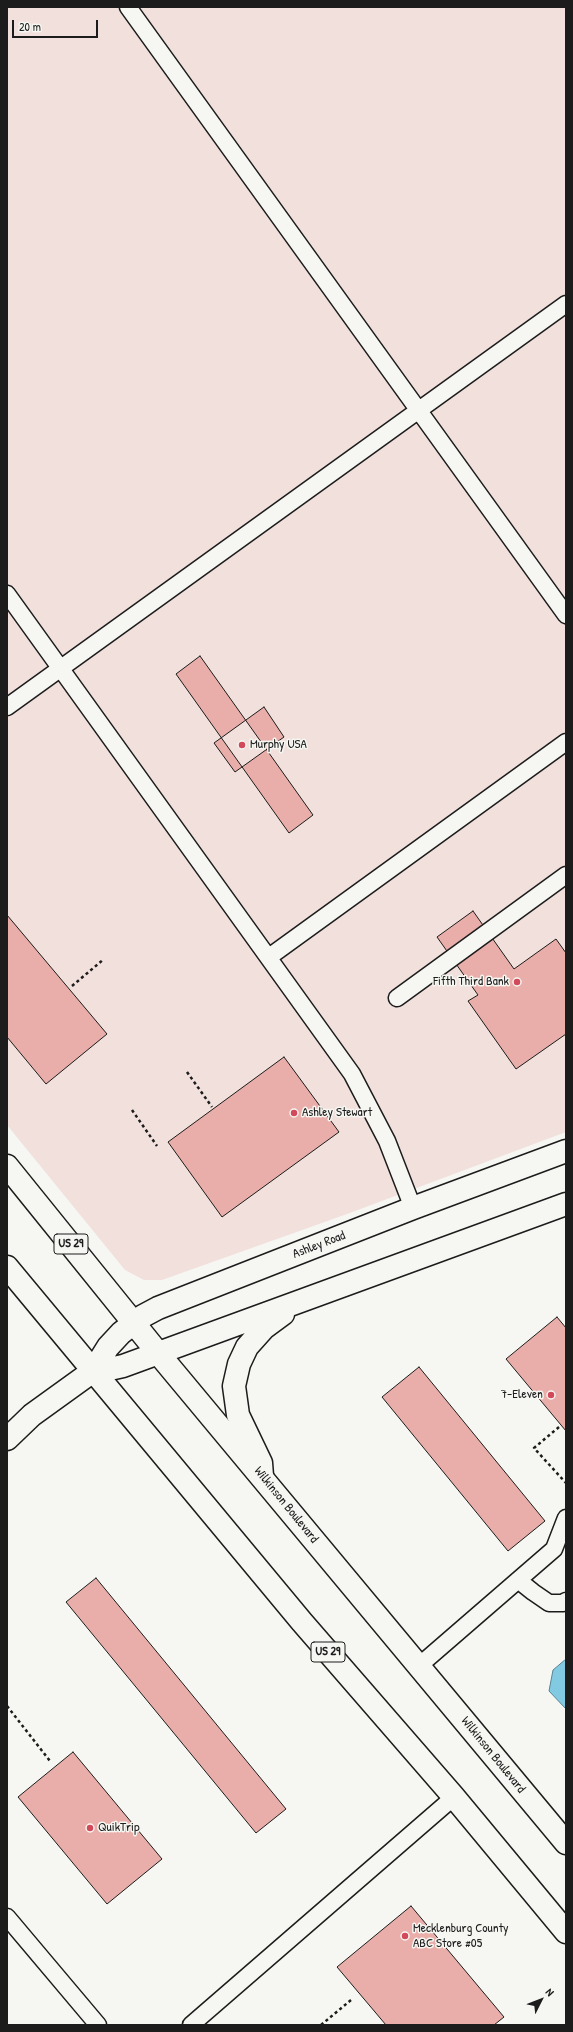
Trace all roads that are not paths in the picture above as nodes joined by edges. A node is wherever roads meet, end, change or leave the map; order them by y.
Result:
1 (128, 7) edge
2 (566, 304) edge
3 (419, 410) junction
4 (7, 594) edge
5 (566, 615) edge
6 (61, 668) junction
7 (7, 707) edge
8 (566, 742) edge
9 (566, 875) edge
10 (269, 957) junction
11 (397, 998) dead end
12 (566, 1151) edge
13 (7, 1166) edge
14 (566, 1204) edge
15 (413, 1208) junction
16 (7, 1267) edge
17 (317, 1295) junction
18 (133, 1322) junction
19 (158, 1353) junction
20 (93, 1371) junction
21 (7, 1439) edge
22 (262, 1476) junction
23 (566, 1518) edge
24 (518, 1580) junction
25 (566, 1601) edge
26 (420, 1665) junction
27 (454, 1797) junction
28 (566, 1843) edge
29 (522, 1878) junction
30 (7, 1916) edge
31 (566, 1921) edge
32 (566, 1932) edge
33 (98, 2025) edge
34 (191, 2025) edge

1 - 3 lane
2 - 3 lane
3 - 5 lane
3 - 6 lane
4 - 6 lane
6 - 7 lane
6 - 10 lane
8 - 10 lane
9 - 11 lane
10 - 15 lane
12 - 15 main road, Ashley Road
13 - 18 main road, Wilkinson Boulevard / US 29
14 - 17 main road, Ashley Road
15 - 18 main road, Ashley Road
16 - 20 main road, US 29
17 - 19 main road, Ashley Road
17 - 22 main road
18 - 19 main road, Wilkinson Boulevard / US 29
18 - 20 main road, Ashley Road
19 - 20 main road, Ashley Road
19 - 22 main road, Wilkinson Boulevard / US 29
20 - 21 main road, Ashley Road
20 - 27 main road, US 29
22 - 26 main road, Wilkinson Boulevard / US 29
23 - 24 lane
24 - 25 lane
24 - 26 lane
26 - 28 main road, Wilkinson Boulevard / US 29
27 - 29 main road, US 29
27 - 34 lane
29 - 31 main road
29 - 32 main road, US 29
30 - 33 lane

